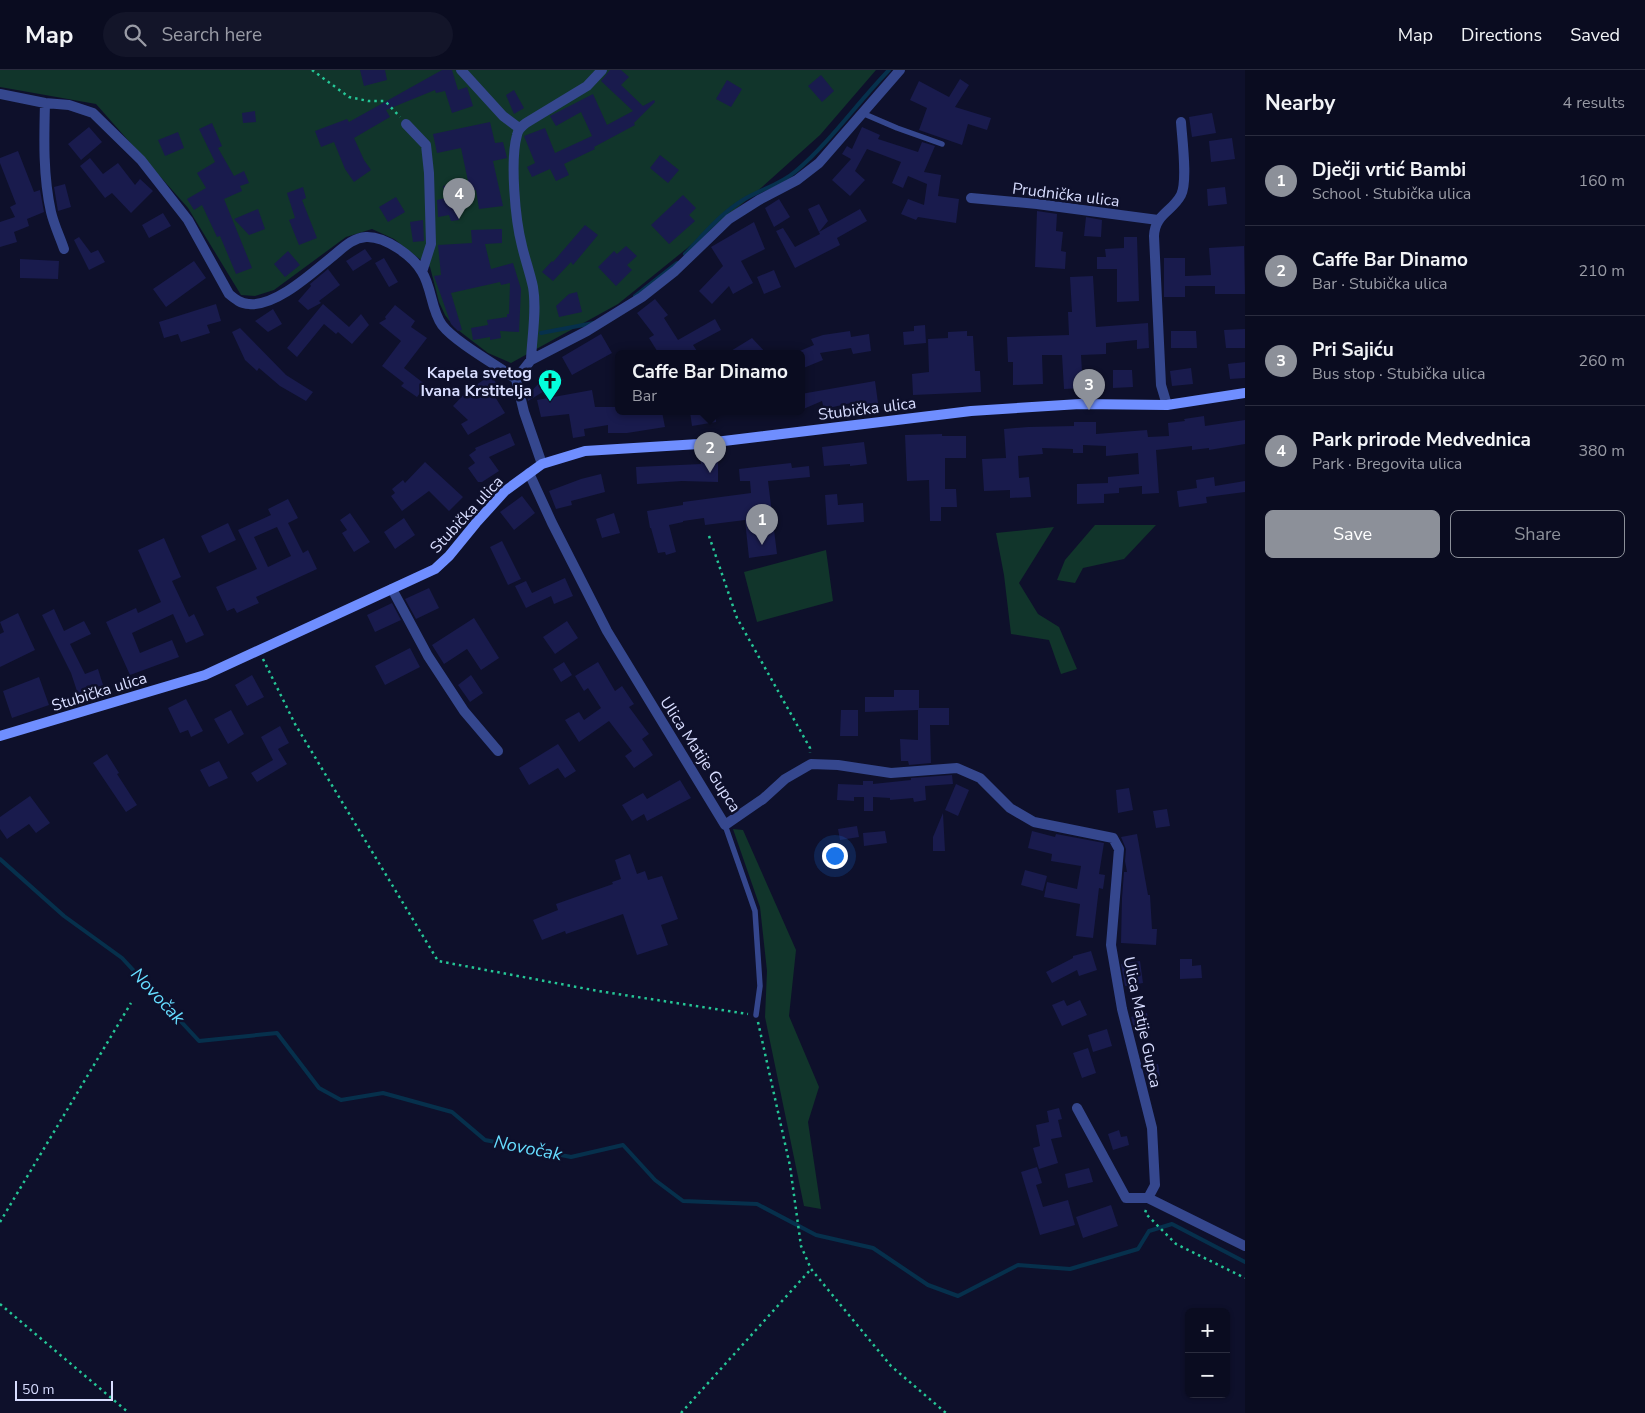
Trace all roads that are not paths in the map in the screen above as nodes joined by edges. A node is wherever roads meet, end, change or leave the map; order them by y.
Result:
1 (461, 70) edge
2 (602, 70) edge
3 (900, 70) edge
4 (0, 94) edge
5 (44, 103) junction
6 (862, 113) junction
7 (1181, 122) dead end
8 (406, 124) road end
9 (519, 128) junction
10 (942, 144) dead end
11 (971, 198) dead end
12 (1158, 220) junction
13 (64, 249) dead end
14 (422, 272) junction
15 (530, 360) junction
16 (516, 379) junction
17 (1245, 393) edge
18 (1167, 405) junction
19 (542, 464) junction
20 (529, 473) junction
21 (392, 589) junction
22 (0, 736) edge
23 (498, 751) dead end
24 (725, 825) junction
25 (756, 1015) road end
26 (1077, 1108) dead end
27 (1148, 1198) junction
28 (1245, 1246) edge

1 - 9 street
2 - 9 street
3 - 6 street
4 - 5 street
5 - 13 street
5 - 14 street
6 - 10 lane
6 - 15 street
7 - 12 street
8 - 14 street
9 - 15 street
11 - 12 street, Prudnička ulica
12 - 18 street
14 - 16 street
15 - 16 street
16 - 19 street
17 - 18 main road, Stubička ulica
18 - 19 main road, Stubička ulica
19 - 20 main road, Stubička ulica
20 - 21 main road, Stubička ulica
20 - 24 street, Ulica Matije Gupca
21 - 22 main road, Stubička ulica
21 - 23 street
24 - 25 lane
24 - 27 street, Ulica Matije Gupca
26 - 27 street
27 - 28 street

